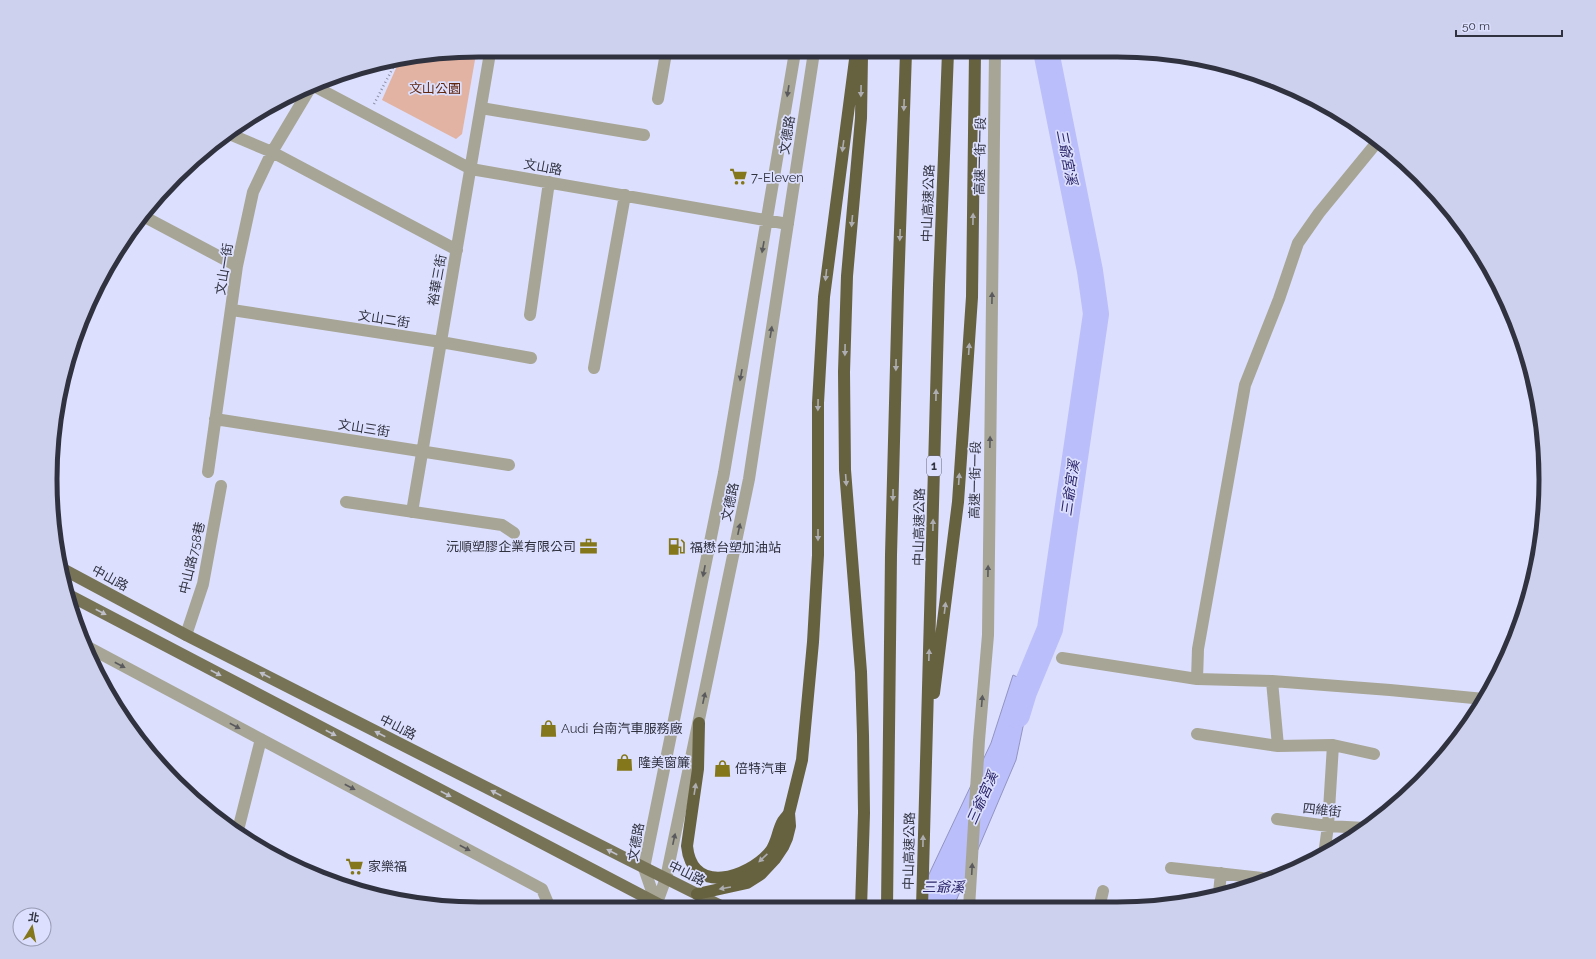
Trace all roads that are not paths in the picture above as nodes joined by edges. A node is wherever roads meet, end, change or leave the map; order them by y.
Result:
1 (490, 57) edge
2 (665, 57) edge
3 (794, 57) edge
4 (813, 57) edge
5 (855, 57) edge
6 (862, 57) edge
7 (906, 57) edge
8 (948, 57) edge
9 (975, 57) edge
10 (995, 57) edge
11 (319, 89) edge
12 (306, 95) edge
13 (658, 99) dead end
14 (481, 108) junction
15 (234, 135) edge
16 (644, 135) dead end
17 (1375, 145) edge
18 (272, 152) junction
19 (470, 169) junction
20 (549, 182) junction
21 (625, 195) junction
22 (147, 218) edge
23 (767, 221) junction
24 (788, 224) junction
25 (457, 250) junction
26 (237, 266) junction
27 (232, 310) junction
28 (530, 315) dead end
29 (441, 342) junction
30 (531, 358) dead end
31 (594, 368) dead end
32 (215, 419) junction
33 (422, 452) junction
34 (508, 465) dead end
35 (208, 472) dead end
36 (221, 486) dead end
37 (346, 502) dead end
38 (412, 512) junction
39 (514, 534) dead end
40 (67, 571) edge
41 (74, 598) edge
42 (186, 634) junction
43 (93, 650) edge
44 (1062, 658) dead end
45 (1197, 679) junction
46 (1272, 681) junction
47 (1478, 698) edge
48 (699, 723) junction
49 (1197, 734) dead end
50 (261, 739) junction
51 (1333, 745) junction
52 (1278, 746) junction
53 (1374, 754) dead end
54 (925, 772) junction
55 (789, 813) junction
56 (1277, 819) dead end
57 (1328, 826) junction
58 (239, 827) edge
59 (1356, 828) edge
60 (1325, 846) edge
61 (644, 868) junction
62 (1171, 868) dead end
63 (1221, 873) junction
64 (666, 878) junction
65 (1258, 878) edge
66 (1218, 890) edge
67 (1103, 891) dead end
68 (697, 894) junction
69 (547, 902) edge
70 (651, 902) edge
71 (657, 902) edge
72 (660, 902) edge
73 (713, 902) edge
74 (860, 902) edge
75 (887, 902) edge
76 (922, 902) edge
77 (970, 902) edge
78 (1100, 902) edge

1 - 14 street, 裕華三街
2 - 13 street
3 -> 23 street, 文德路
4 - 24 street, 文德路
5 -> 55 highway
6 -> 74 highway
7 -> 75 highway, 中山高速公路
54 -> 8 highway, 中山高速公路 / 1
54 -> 9 highway
77 -> 10 street, 高速一街一段
11 - 19 street, 文山路
12 - 18 street, 文山一街
14 - 16 street
14 - 19 street, 裕華三街
15 - 18 street
17 - 45 street
18 - 25 street
18 - 26 street, 文山一街
19 - 20 street, 文山路
19 - 25 street, 裕華三街
20 - 21 street, 文山路
20 - 28 street
21 - 23 street, 文山路
21 - 31 street
22 - 26 street
23 - 24 street, 文山路
23 -> 61 street, 文德路
48 -> 24 street, 文德路
25 - 29 street, 裕華三街
26 - 27 street, 文山一街
27 - 29 street, 文山二街
27 - 32 street, 文山一街
29 - 30 street, 文山二街
29 - 33 street, 裕華三街
32 - 33 street, 文山三街
32 - 35 street, 文山一街
33 - 34 street, 文山三街
33 - 38 street, 裕華三街
36 - 42 street, 中山路758巷
37 - 38 street
38 - 39 street
40 - 42 main road, 中山路
41 -> 70 main road
61 -> 42 main road, 中山路
43 -> 50 street
44 - 45 street
45 - 46 street
46 - 47 street
46 - 52 street
55 -> 48 highway
64 -> 48 street, 文德路
49 - 52 street
50 - 58 street
50 -> 69 street
51 - 52 street
51 - 53 street
51 - 57 street
76 -> 54 highway, 中山高速公路 / 1
55 -> 68 highway
56 - 57 street, 四維街
57 - 59 street, 四維街
57 - 60 street
61 - 64 main road, 中山路
61 - 71 street, 文德路
62 - 63 street
63 - 65 street
63 - 66 street
64 - 68 main road, 中山路
64 - 72 street, 文德路
67 - 78 street
68 - 73 main road, 中山路

